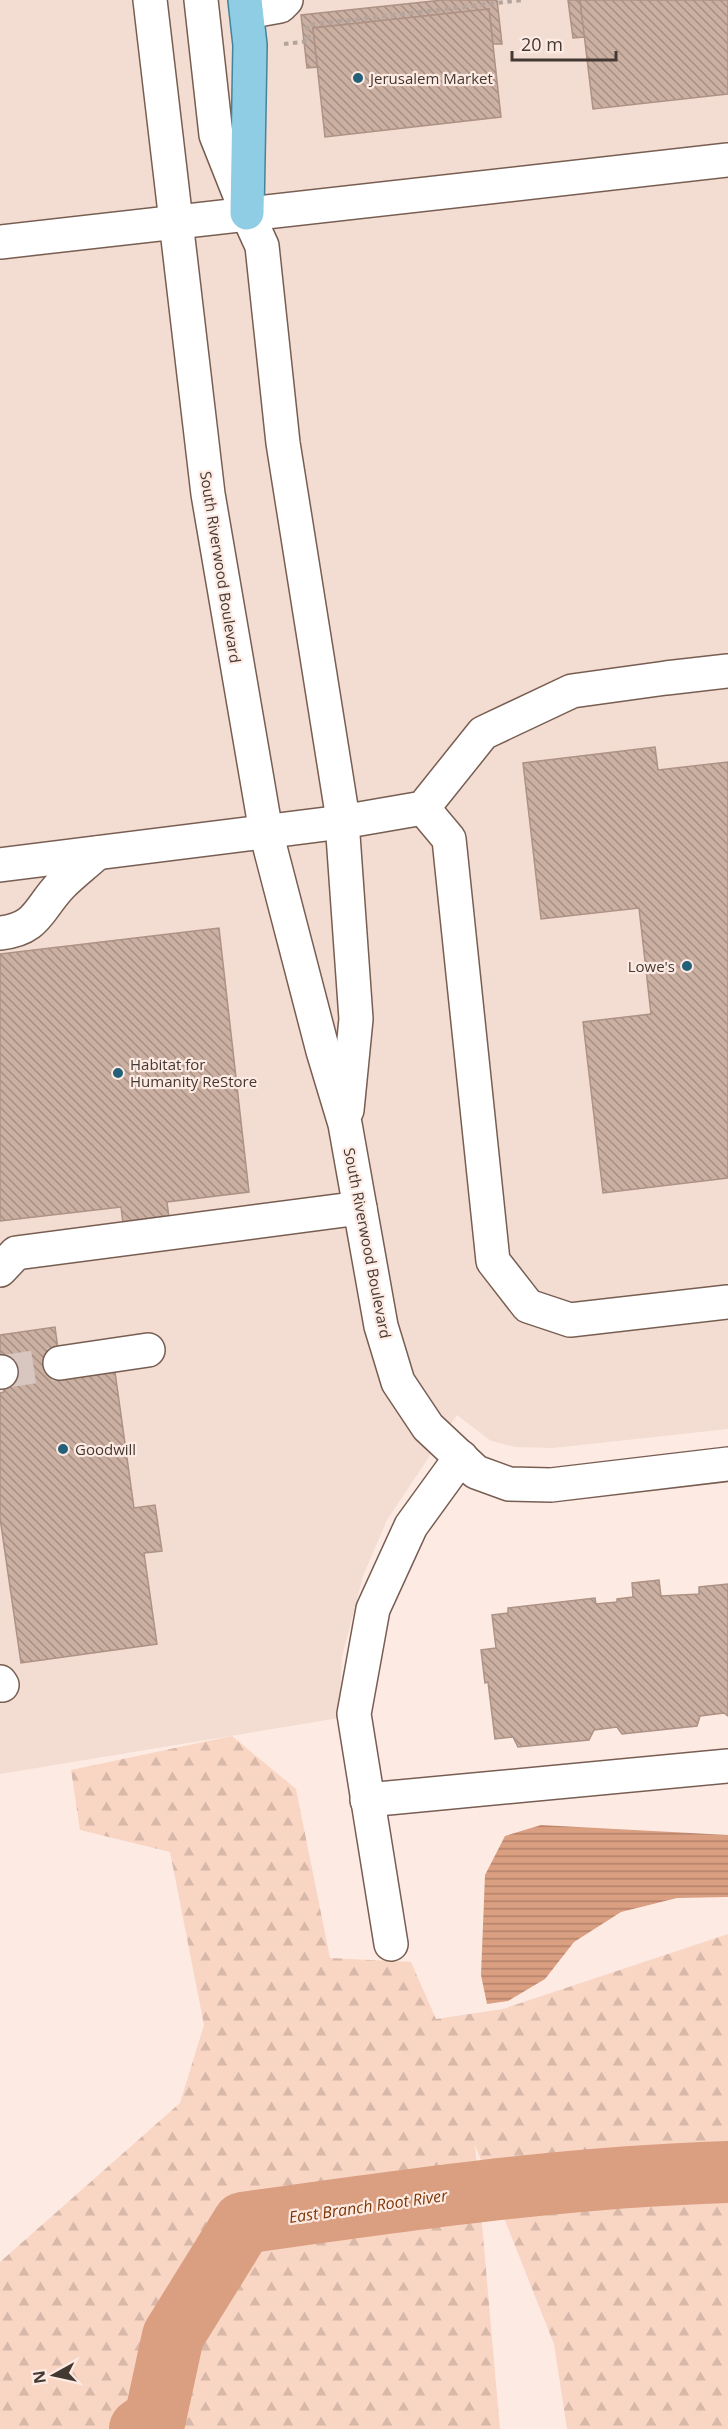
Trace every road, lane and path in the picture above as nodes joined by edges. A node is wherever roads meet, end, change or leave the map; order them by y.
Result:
1 (150, 0) edge
2 (201, 0) edge
3 (286, 0) edge
4 (523, 0) edge
5 (246, 6) edge
6 (274, 45) dead end
7 (728, 160) edge
8 (247, 213) junction
9 (176, 221) junction
10 (0, 242) edge
11 (728, 671) edge
12 (423, 808) junction
13 (342, 822) junction
14 (266, 832) junction
15 (97, 853) junction
16 (0, 864) edge
17 (0, 933) edge
18 (345, 1124) junction
19 (360, 1208) junction
20 (0, 1270) edge
21 (728, 1302) edge
22 (148, 1350) dead end
23 (60, 1364) tunnel mouth
24 (461, 1457) junction
25 (728, 1464) edge
26 (728, 1766) edge
27 (368, 1800) junction
28 (391, 1944) dead end

1 - 9 street, South Riverwood Boulevard
2 - 8 street, South Riverwood Boulevard
3 - 5 street
4 - 6 path
5 - 8 main road
7 - 8 street
8 - 9 street
8 - 13 street, South Riverwood Boulevard
9 - 10 street
9 - 14 street, South Riverwood Boulevard
11 - 12 street
12 - 13 street
12 - 21 street
13 - 14 street
13 - 18 street, South Riverwood Boulevard
14 - 15 street
14 - 18 street, South Riverwood Boulevard
15 - 16 street
15 - 17 street
18 - 19 street, South Riverwood Boulevard
19 - 20 street
19 - 24 street, South Riverwood Boulevard
22 - 23 street
24 - 25 street, South Riverwood Boulevard
24 - 27 street
26 - 27 street
27 - 28 street

